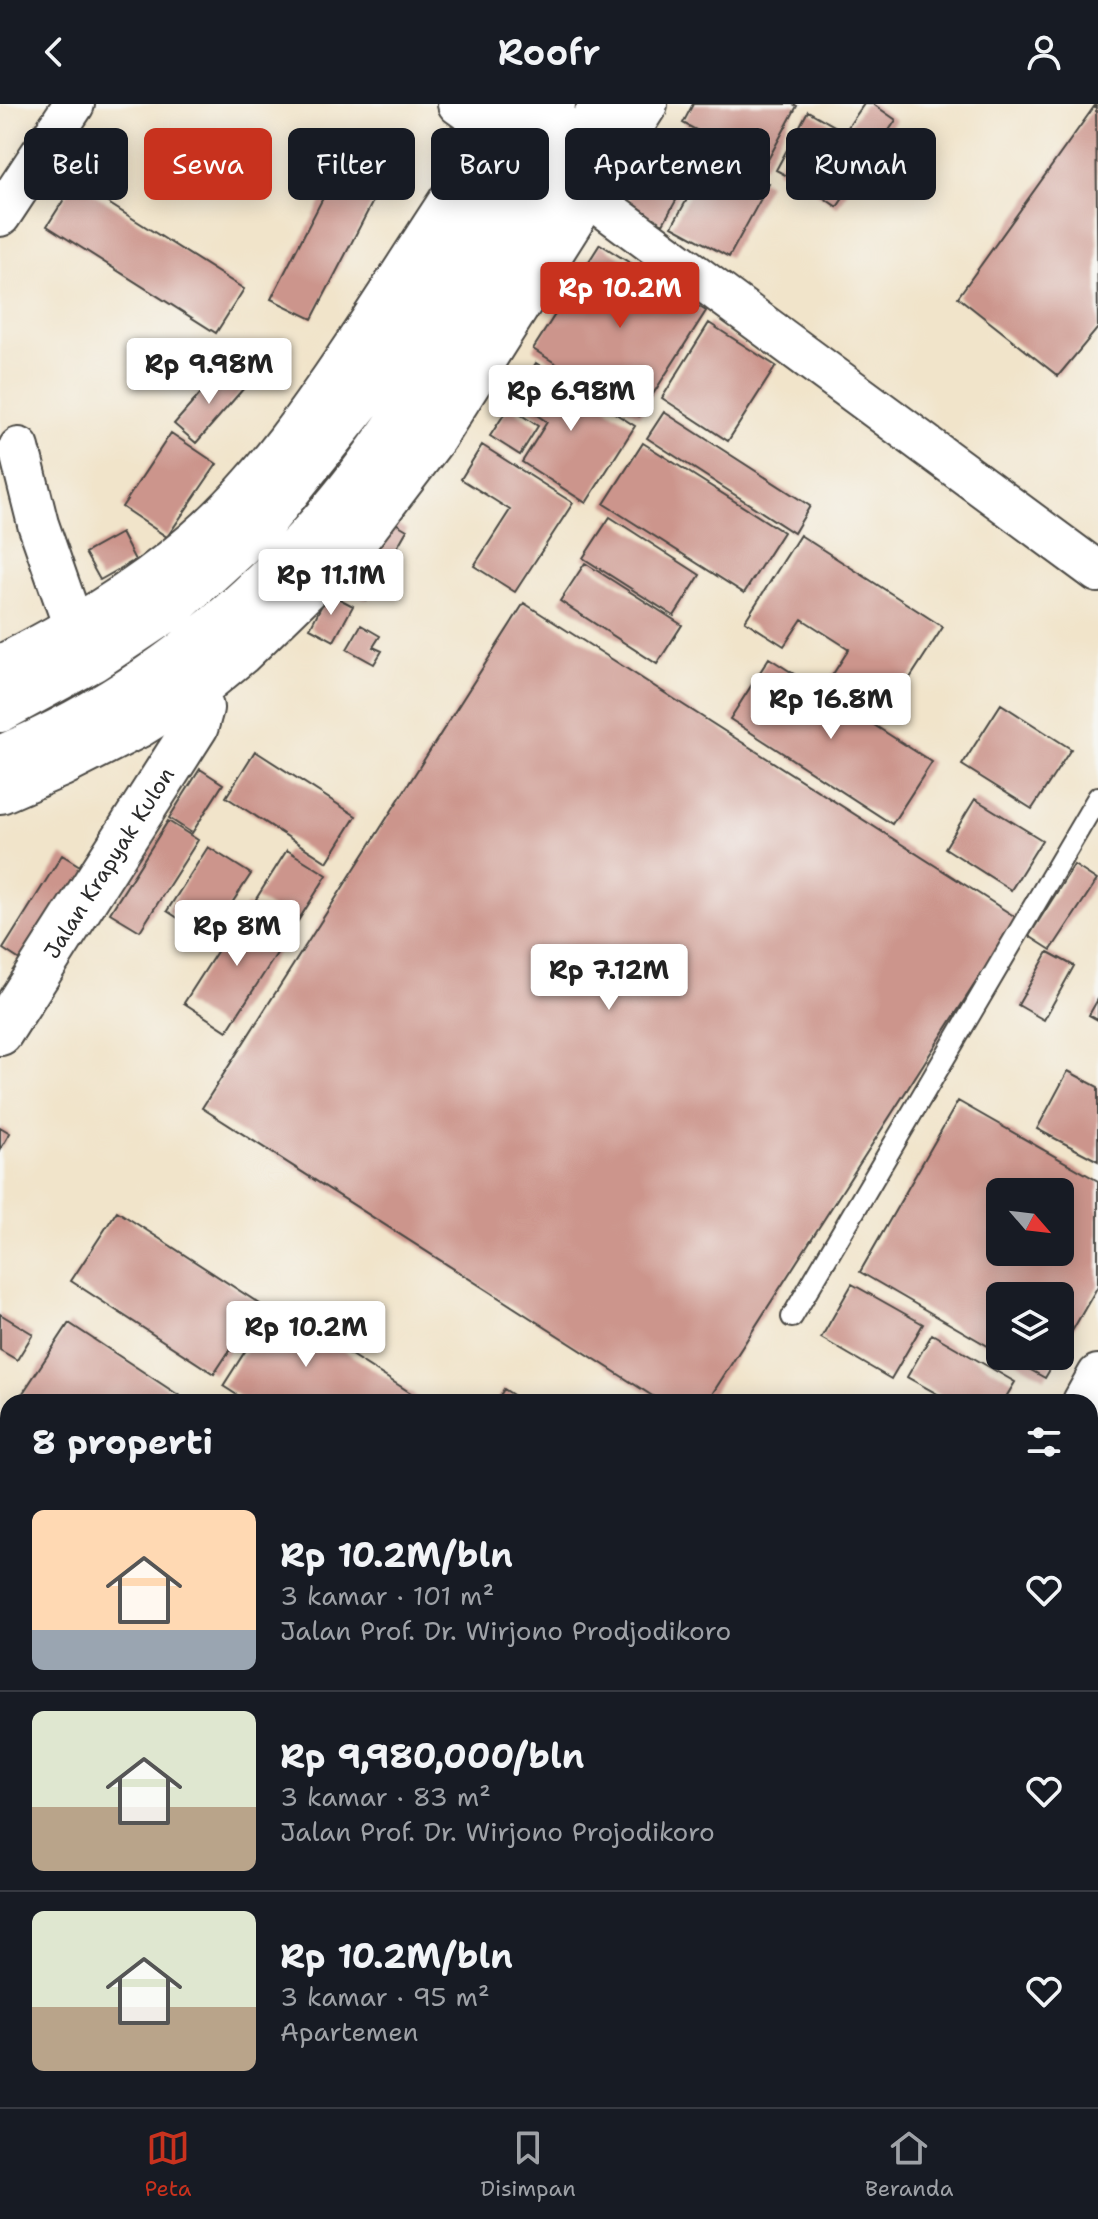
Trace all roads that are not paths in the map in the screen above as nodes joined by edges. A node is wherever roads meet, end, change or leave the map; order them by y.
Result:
1 (74, 104) edge
2 (458, 104) edge
3 (553, 104) edge
4 (604, 104) edge
5 (645, 104) edge
6 (507, 118) edge
7 (630, 128) edge
8 (584, 200) edge
9 (594, 200) edge
10 (0, 216) edge
11 (19, 448) dead end
12 (1098, 572) edge
13 (75, 630) junction
14 (0, 668) edge
15 (195, 690) junction
16 (0, 710) edge
17 (0, 758) edge
18 (0, 791) edge
19 (1098, 797) edge
20 (0, 1033) edge
21 (792, 1317) dead end
22 (1098, 1375) edge
23 (1087, 1394) edge

1 - 10 street
2 - 6 street
3 - 16 main road
4 - 17 main road
5 - 7 main road
6 - 13 main road
8 - 15 main road
9 - 12 street
11 - 13 street
13 - 14 main road
15 - 18 main road
15 - 20 main road, Jalan Krapyak Kulon
19 - 21 lane
22 - 23 street

